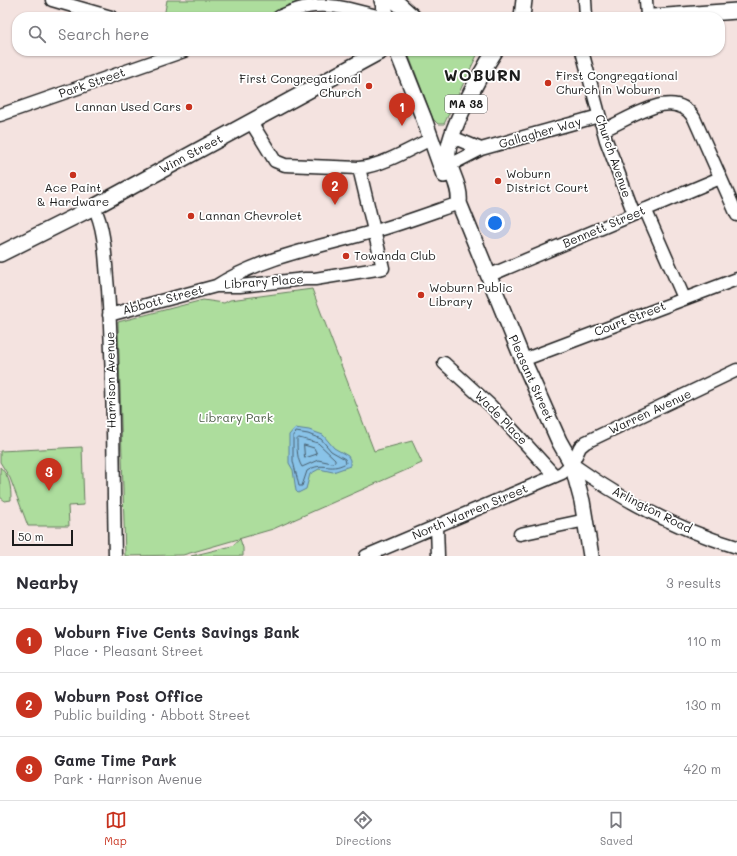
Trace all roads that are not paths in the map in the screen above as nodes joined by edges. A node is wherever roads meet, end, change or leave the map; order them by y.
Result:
1 (52, 0) edge
2 (382, 0) edge
3 (394, 0) edge
4 (524, 0) edge
5 (585, 0) edge
6 (646, 0) edge
7 (737, 11) edge
8 (94, 12) edge
9 (292, 12) edge
10 (359, 12) edge
11 (386, 12) edge
12 (407, 12) edge
13 (523, 12) edge
14 (586, 12) edge
15 (647, 12) edge
16 (714, 12) edge
17 (170, 56) edge
18 (372, 56) edge
19 (399, 56) edge
20 (484, 56) edge
21 (492, 56) edge
22 (583, 56) edge
23 (482, 71) junction
24 (0, 115) edge
25 (599, 116) junction
26 (424, 119) junction
27 (251, 122) junction
28 (603, 130) junction
29 (452, 137) junction
30 (431, 139) junction
31 (481, 149) junction
32 (450, 165) junction
33 (359, 168) junction
34 (720, 178) junction
35 (459, 203) junction
36 (94, 206) junction
37 (646, 209) junction
38 (634, 214) junction
39 (737, 215) edge
40 (374, 232) junction
41 (0, 254) edge
42 (488, 276) junction
43 (737, 279) edge
44 (216, 286) junction
45 (684, 298) junction
46 (109, 315) junction
47 (523, 360) junction
48 (444, 363) dead end
49 (737, 370) edge
50 (572, 464) junction
51 (555, 476) junction
52 (586, 520) junction
53 (436, 527) junction
54 (520, 534) dead end
55 (737, 547) edge
56 (115, 556) edge
57 (366, 556) edge
58 (438, 556) edge
59 (591, 556) edge

1 - 8 street
2 - 11 main road
3 - 12 main road
4 - 13 main road
5 - 14 street
6 - 15 street
7 - 16 main road
9 - 10 street
17 - 24 street, Park Street
18 - 27 main road, Winn Street
19 - 26 main road, Pleasant Street
20 - 23 main road
21 - 23 main road, MA 38
22 - 25 street, Church Avenue
23 - 29 main road, MA 38
25 - 28 street, Church Avenue
25 - 31 street, Gallagher Way
26 - 29 main road
26 - 30 main road, Pleasant Street
27 - 33 street
27 - 36 main road, Winn Street
28 - 34 street
28 - 38 street, Church Avenue
29 - 31 street
29 - 32 main road, Pleasant Street
30 - 33 street
30 - 35 main road, Pleasant Street
31 - 32 street, Gallagher Way
32 - 35 main road, Pleasant Street
33 - 40 street
34 - 37 street, Bennett Street
34 - 39 street
35 - 40 street
35 - 42 main road, Pleasant Street
36 - 41 main road, Winn Street
36 - 46 street, Harrison Avenue
37 - 38 street, Bennett Street
37 - 45 street
38 - 42 street, Bennett Street
40 - 44 street, Library Place
40 - 44 street, Library Place
42 - 47 main road, Pleasant Street
43 - 45 street, Court Street
44 - 46 street, Abbott Street
45 - 47 street, Court Street
46 - 56 street, Harrison Avenue
47 - 50 main road, Pleasant Street
48 - 51 street, Wade Place
49 - 50 street, Warren Avenue
50 - 51 street, North Warren Street
50 - 52 main road, Pleasant Street
50 - 55 street, Arlington Road
51 - 53 street, North Warren Street
52 - 54 street
52 - 59 main road, Pleasant Street
53 - 57 street, North Warren Street
53 - 58 street

